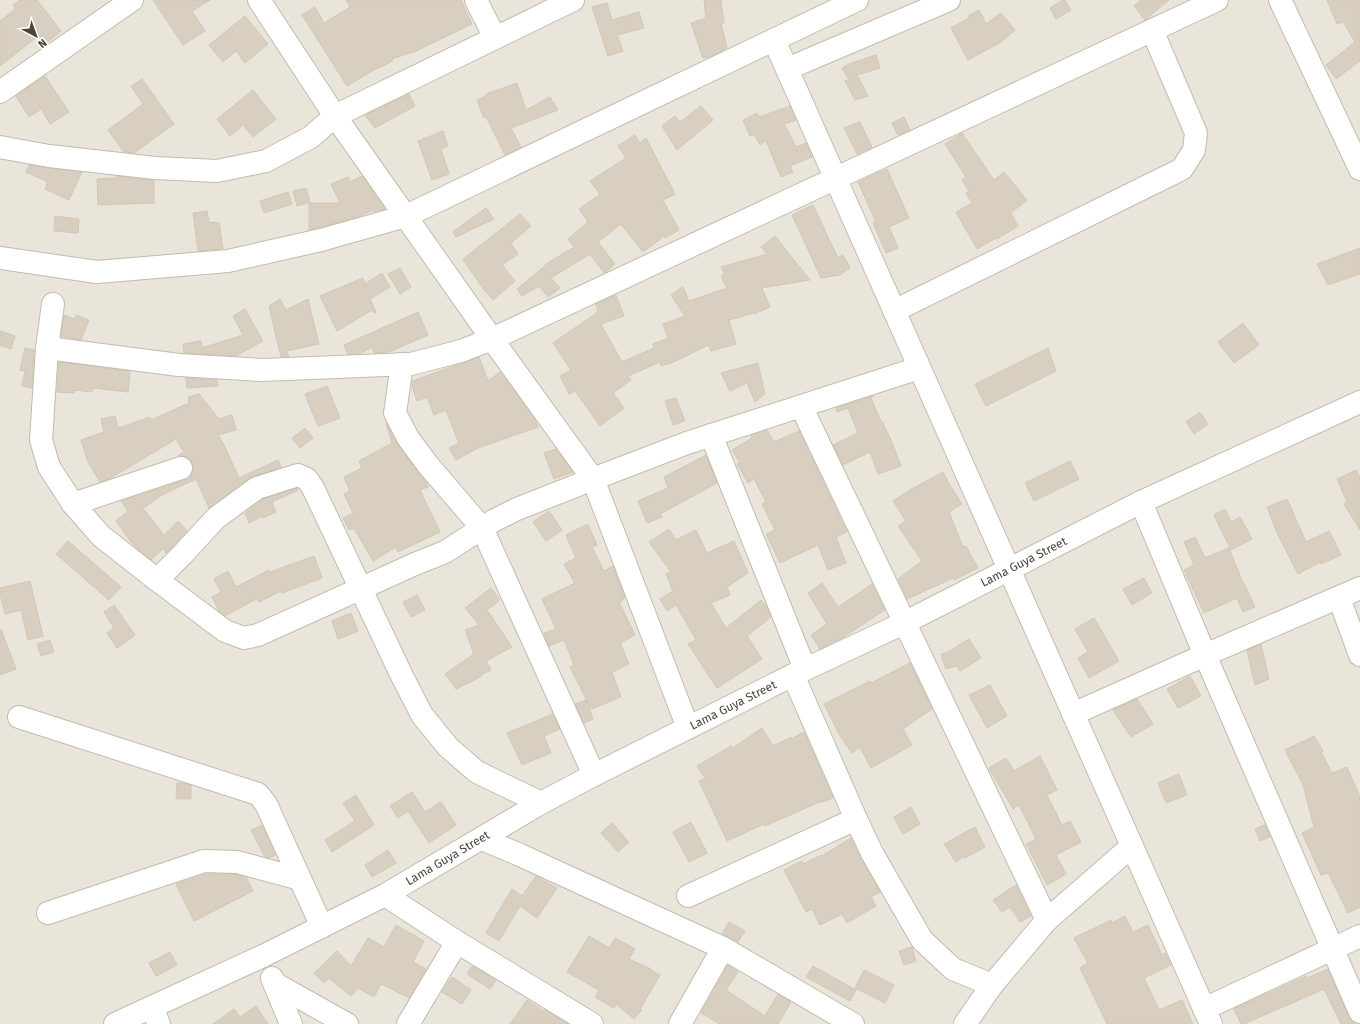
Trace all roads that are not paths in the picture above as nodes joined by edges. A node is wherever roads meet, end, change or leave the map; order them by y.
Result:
1 (132, 0) edge
2 (259, 0) edge
3 (476, 0) edge
4 (573, 0) edge
5 (857, 0) edge
6 (949, 0) edge
7 (1217, 0) edge
8 (1280, 0) edge
9 (1152, 30) junction
10 (495, 38) junction
11 (774, 40) junction
12 (787, 69) junction
13 (0, 92) edge
14 (335, 116) junction
15 (0, 147) edge
16 (1360, 169) edge
17 (836, 178) junction
18 (406, 216) junction
19 (0, 258) edge
20 (53, 304) dead end
21 (894, 311) junction
22 (492, 339) junction
23 (47, 348) junction
24 (402, 364) junction
25 (920, 368) junction
26 (1360, 402) edge
27 (801, 406) junction
28 (711, 435) junction
29 (181, 468) dead end
30 (593, 479) junction
31 (1141, 502) junction
32 (73, 504) junction
33 (482, 528) junction
34 (1009, 569) junction
35 (157, 580) junction
36 (1360, 588) edge
37 (360, 589) junction
38 (1339, 598) junction
39 (904, 623) junction
40 (1205, 654) junction
41 (1360, 655) edge
42 (799, 672) junction
43 (1073, 714) junction
44 (19, 717) dead end
45 (688, 728) junction
46 (594, 775) junction
47 (541, 803) junction
48 (856, 819) junction
49 (482, 839) junction
50 (1132, 846) junction
51 (300, 879) junction
52 (385, 895) junction
53 (688, 896) dead end
54 (48, 913) dead end
55 (1047, 920) junction
56 (322, 927) junction
57 (1360, 936) edge
58 (457, 942) junction
59 (723, 948) junction
60 (1332, 949) junction
61 (263, 956) junction
62 (274, 983) junction
63 (986, 992) junction
64 (1360, 1012) edge
65 (156, 1016) edge
66 (1207, 1017) edge
67 (115, 1024) edge
68 (291, 1024) edge
69 (347, 1024) edge
70 (408, 1024) edge
71 (592, 1024) edge
72 (680, 1024) edge
73 (853, 1024) edge
74 (965, 1024) edge

1 - 13 street
2 - 14 street
3 - 10 street
4 - 10 street
5 - 11 street
6 - 12 street
7 - 9 street
8 - 16 street
9 - 17 street
9 - 21 street
10 - 14 street
11 - 12 street
11 - 18 street
12 - 17 street
14 - 15 street
14 - 18 street
17 - 21 street
17 - 22 street
18 - 19 street
18 - 22 street
20 - 23 street
21 - 25 street
22 - 24 street
22 - 30 street
23 - 24 street
23 - 32 street
24 - 33 street
25 - 27 street
25 - 34 street
26 - 31 street, Lama Guya Street
27 - 28 street
27 - 39 street
28 - 30 street
28 - 42 street
29 - 32 street
30 - 33 street
30 - 45 street
31 - 34 street, Lama Guya Street
31 - 40 street
32 - 35 street
33 - 37 street
33 - 46 street
34 - 39 street, Lama Guya Street
34 - 43 street
35 - 37 street
35 - 37 street
36 - 38 street
37 - 47 street
38 - 40 street
38 - 41 street
39 - 42 street, Lama Guya Street
39 - 55 street
40 - 43 street
40 - 60 street
42 - 45 street, Lama Guya Street
42 - 48 street
43 - 50 street
44 - 51 street
45 - 46 street, Lama Guya Street
46 - 47 street, Lama Guya Street
47 - 49 street, Lama Guya Street
48 - 53 street
48 - 63 street
49 - 52 street, Lama Guya Street
49 - 59 street
50 - 55 street
50 - 66 street
51 - 54 street
51 - 56 street
52 - 56 street, Lama Guya Street
52 - 58 street
55 - 63 street
56 - 61 street, Lama Guya Street
57 - 60 street
58 - 70 street
58 - 71 street
59 - 72 street
59 - 73 street
60 - 64 street
60 - 66 street
61 - 62 street
61 - 65 street, Lama Guya Street
62 - 68 street
62 - 69 street
63 - 74 street
65 - 67 street, Lama Guya Street

